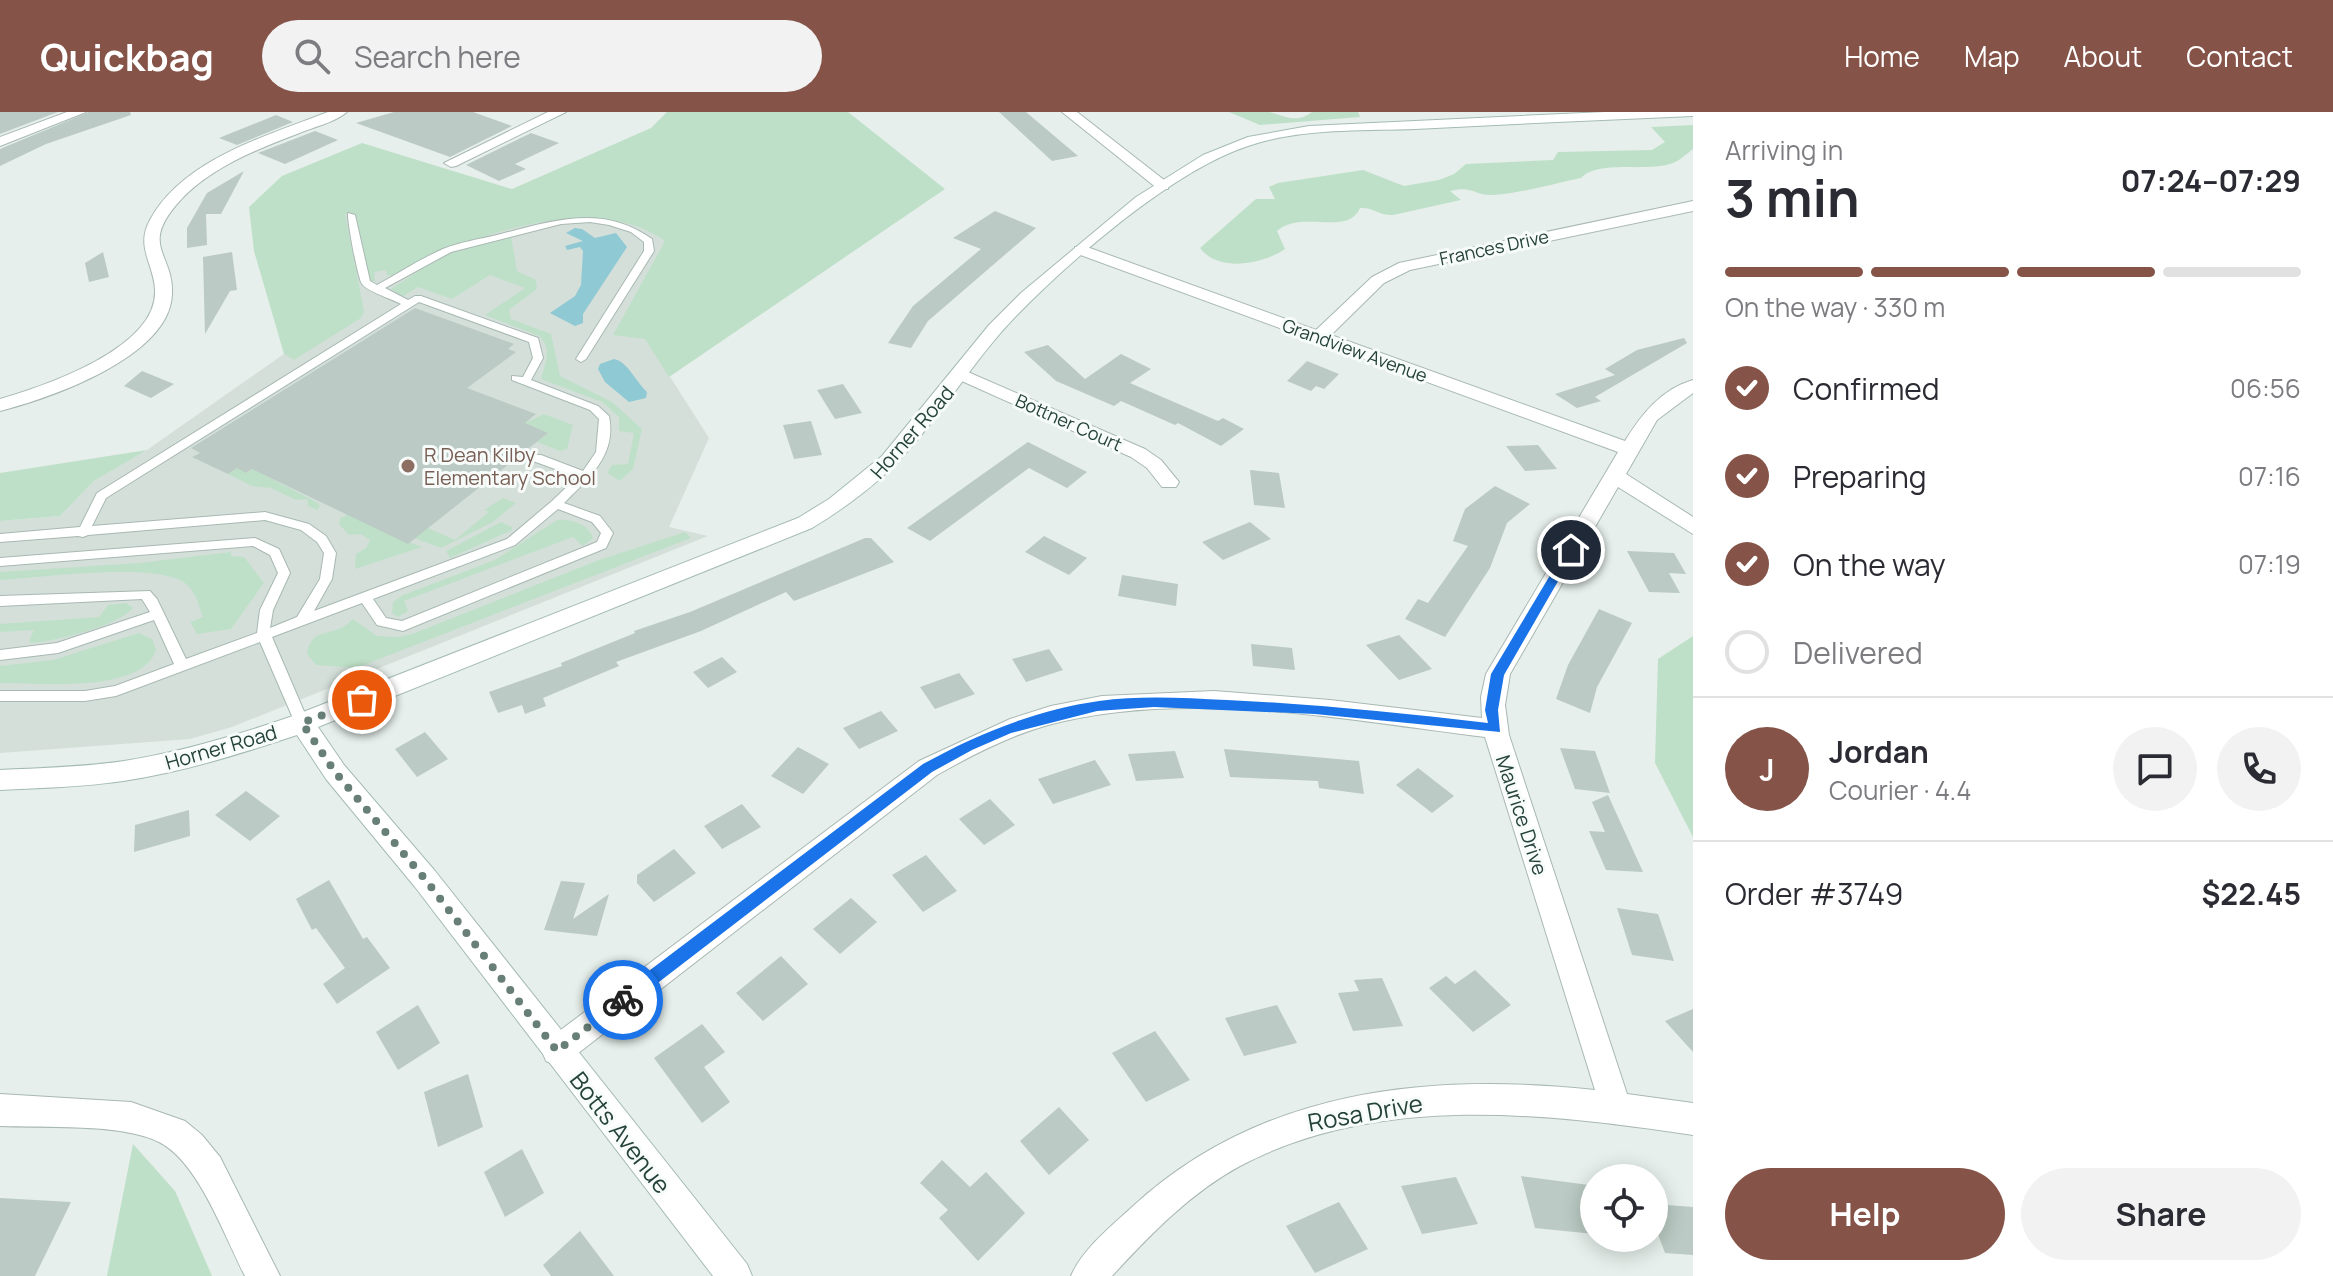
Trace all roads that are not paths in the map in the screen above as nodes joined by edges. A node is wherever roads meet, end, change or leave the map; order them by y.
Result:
1 (79, 112) edge
2 (340, 112) edge
3 (559, 112) edge
4 (1069, 112) edge
5 (1693, 112) edge
6 (0, 142) edge
7 (451, 163) dead end
8 (1163, 186) junction
9 (1693, 206) edge
10 (351, 215) dead end
11 (1081, 250) junction
12 (375, 290) junction
13 (409, 304) junction
14 (1319, 337) junction
15 (575, 343) dead end
16 (590, 344) junction
17 (581, 359) dead end
18 (961, 374) junction
19 (1693, 386) edge
20 (0, 405) edge
21 (1630, 450) junction
22 (537, 458) dead end
23 (1614, 475) junction
24 (586, 476) junction
25 (1169, 482) dead end
26 (556, 504) junction
27 (1693, 527) edge
28 (83, 533) junction
29 (0, 538) edge
30 (0, 562) edge
31 (365, 598) junction
32 (0, 601) edge
33 (158, 614) junction
34 (302, 621) junction
35 (264, 635) junction
36 (0, 655) edge
37 (182, 665) junction
38 (0, 696) edge
39 (302, 723) junction
40 (1495, 729) junction
41 (0, 780) edge
42 (557, 1051) junction
43 (1616, 1107) junction
44 (0, 1110) edge
45 (1693, 1119) edge
46 (263, 1276) edge
47 (735, 1276) edge
48 (1088, 1276) edge

1 - 6 street
2 - 20 street
3 - 7 street
4 - 8 street
5 - 8 street, Horner Road
8 - 11 street, Horner Road
9 - 14 street, Frances Drive
10 - 12 lane
11 - 14 street, Grandview Avenue
11 - 18 street, Horner Road
12 - 13 lane
12 - 16 lane
13 - 24 lane
13 - 28 lane
14 - 21 street, Grandview Avenue
15 - 16 lane
16 - 17 lane
18 - 25 street, Bottner Court
18 - 39 street, Horner Road
19 - 21 street, Maurice Drive
21 - 23 street, Maurice Drive
22 - 24 lane
23 - 27 street
23 - 40 street, Maurice Drive
24 - 26 lane
26 - 31 lane
26 - 31 lane
28 - 29 lane
28 - 34 lane
30 - 35 lane
31 - 34 lane
32 - 33 lane
33 - 36 lane
33 - 37 lane
34 - 35 lane
35 - 37 lane
35 - 39 lane
37 - 38 lane
39 - 41 street, Horner Road
39 - 42 street, Botts Avenue
40 - 42 street
40 - 43 street, Maurice Drive
42 - 47 street, Botts Avenue
43 - 45 street, Rosa Drive
43 - 48 street, Rosa Drive
44 - 46 street

